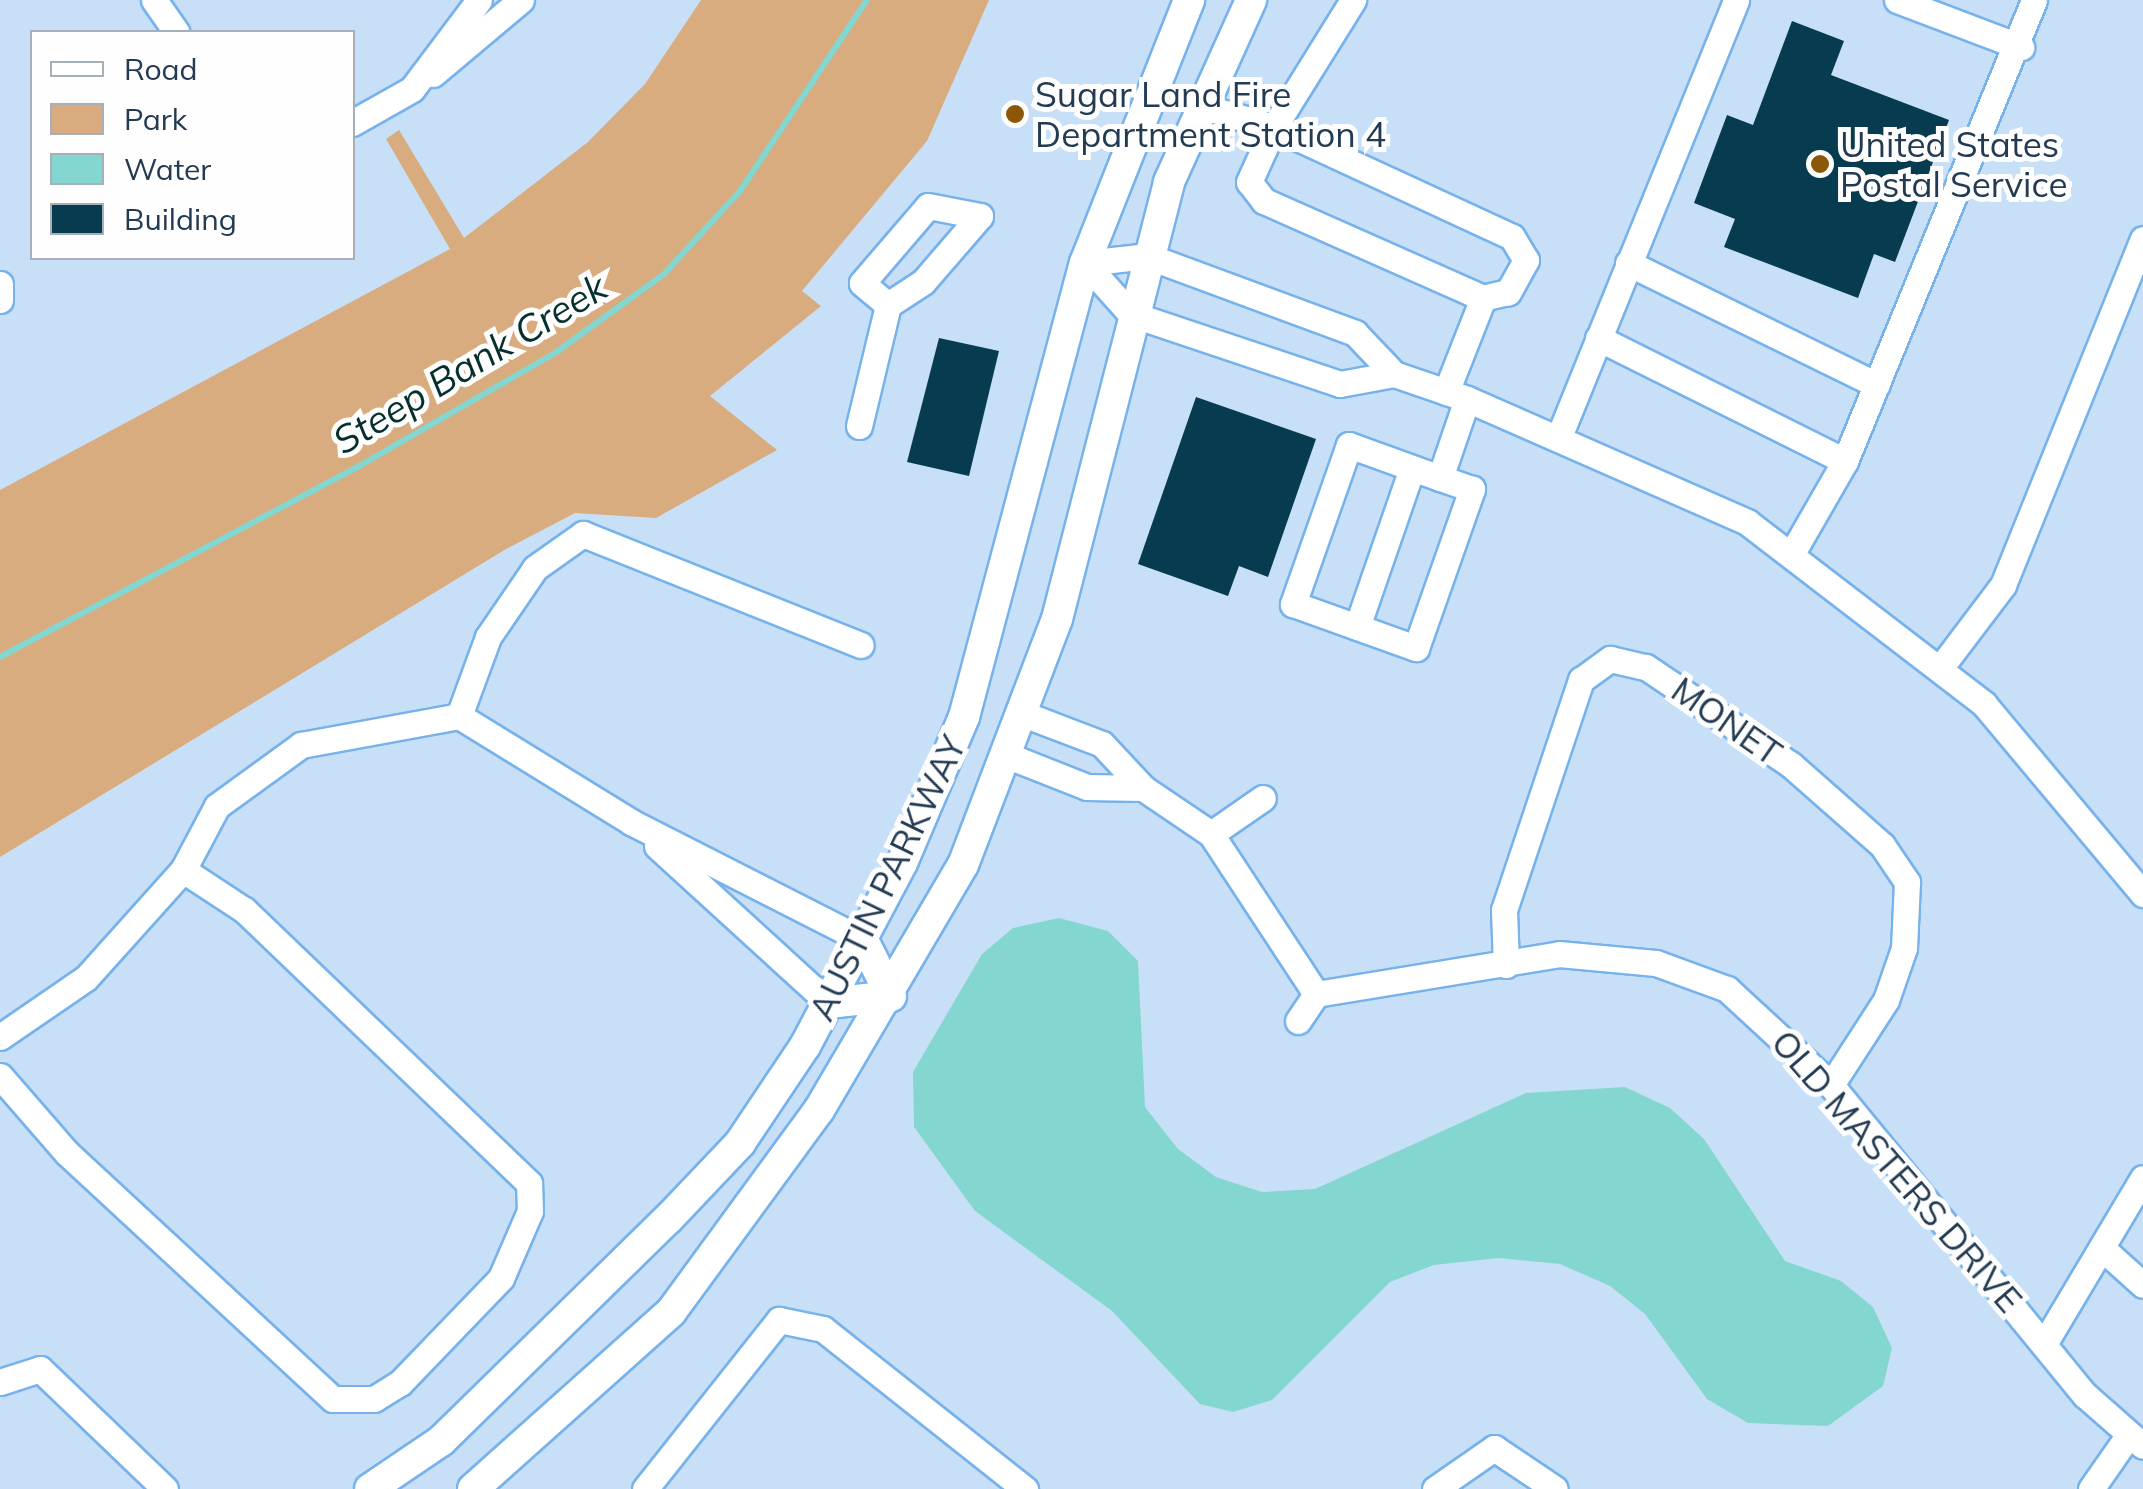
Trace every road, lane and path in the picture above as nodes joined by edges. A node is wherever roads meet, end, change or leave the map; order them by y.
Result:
1 (154, 0) edge
2 (479, 0) edge
3 (520, 0) edge
4 (1190, 0) edge
5 (1251, 0) edge
6 (1353, 0) edge
7 (1736, 0) edge
8 (1897, 0) edge
9 (2034, 0) edge
10 (175, 30) edge
11 (2021, 47) junction
12 (412, 88) junction
13 (1200, 106) junction
14 (355, 121) edge
15 (1274, 128) junction
16 (2143, 239) edge
17 (1147, 256) junction
18 (1086, 263) junction
19 (1628, 263) junction
20 (0, 284) edge
21 (1483, 298) junction
22 (0, 300) edge
23 (888, 305) junction
24 (1131, 314) junction
25 (1598, 338) junction
26 (1394, 374) junction
27 (1877, 385) junction
28 (1457, 395) junction
29 (859, 426) dead end
30 (1560, 434) junction
31 (1845, 461) junction
32 (1412, 468) junction
33 (1440, 478) junction
34 (1791, 555) junction
35 (1357, 627) junction
36 (861, 645) dead end
37 (1942, 667) junction
38 (1026, 715) junction
39 (459, 716) junction
40 (1011, 757) junction
41 (1143, 788) junction
42 (1263, 798) dead end
43 (631, 822) junction
44 (1211, 834) junction
45 (183, 870) junction
46 (2143, 894) edge
47 (863, 940) junction
48 (1506, 964) junction
49 (1316, 994) junction
50 (891, 996) junction
51 (829, 1003) junction
52 (1298, 1021) dead end
53 (0, 1037) edge
54 (0, 1076) edge
55 (1831, 1086) junction
56 (2143, 1178) edge
57 (2104, 1250) junction
58 (2143, 1286) edge
59 (2044, 1344) junction
60 (0, 1382) edge
61 (2136, 1441) edge
62 (166, 1489) edge
63 (370, 1489) edge
64 (473, 1489) edge
65 (646, 1489) edge
66 (1025, 1489) edge
67 (1434, 1489) edge
68 (1556, 1489) edge
69 (2091, 1489) edge

1 - 10 street
2 - 12 street
3 - 12 street
4 - 18 main road, AUSTIN PARKWAY
5 - 13 main road, AUSTIN PARKWAY
6 - 15 street
7 - 19 street
8 - 11 street
9 - 11 street
11 - 27 street
12 - 14 street
13 - 15 street
13 - 17 main road, AUSTIN PARKWAY
15 - 21 street
15 - 21 street
16 - 37 street
17 - 18 street
17 - 24 main road, AUSTIN PARKWAY
17 - 26 street
18 - 24 street
18 - 47 main road, AUSTIN PARKWAY
19 - 25 street
19 - 27 street
20 - 22 street
21 - 28 street
23 - 23 street
23 - 29 street
24 - 26 street
24 - 38 main road, AUSTIN PARKWAY
25 - 30 street
25 - 31 street
26 - 28 street
27 - 31 street
28 - 30 street
28 - 33 street
30 - 34 street
31 - 34 street
32 - 33 street
32 - 35 street
32 - 35 street
33 - 35 street
34 - 37 street
36 - 39 street
37 - 46 street
38 - 40 main road, AUSTIN PARKWAY
38 - 41 street
39 - 43 street
39 - 45 street
40 - 41 street
40 - 50 main road, AUSTIN PARKWAY
41 - 44 street
42 - 44 street
43 - 47 street
43 - 51 street
44 - 49 street
45 - 53 street
45 - 54 street
47 - 50 main road
47 - 51 main road, AUSTIN PARKWAY
48 - 49 street, OLD MASTERS DRIVE
48 - 55 street, OLD MASTERS DRIVE
48 - 55 street, MONET
49 - 52 street
50 - 51 main road
50 - 64 main road, AUSTIN PARKWAY
51 - 63 main road, AUSTIN PARKWAY
55 - 59 street, OLD MASTERS DRIVE
56 - 57 street
57 - 58 street
57 - 59 street
59 - 61 street, OLD MASTERS DRIVE
60 - 62 street
61 - 69 street
65 - 66 street
67 - 68 street

